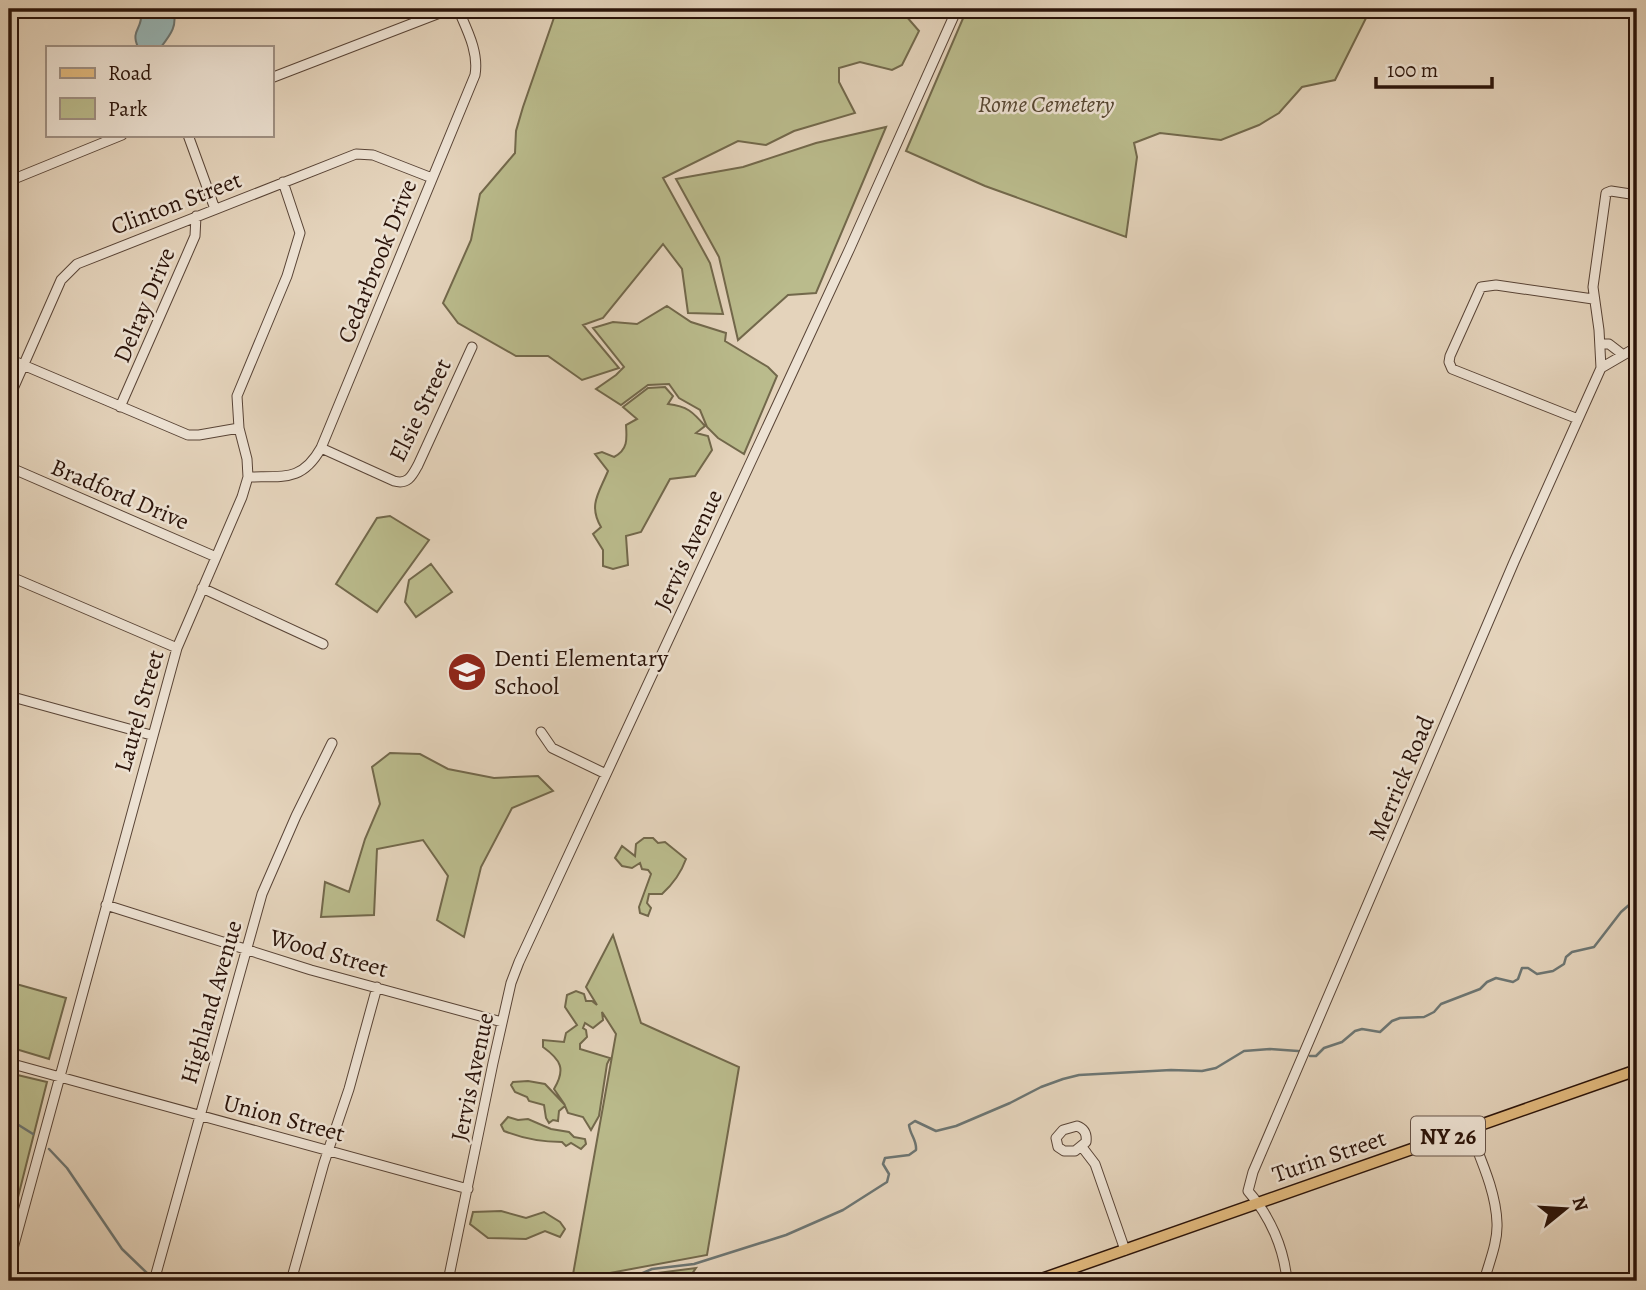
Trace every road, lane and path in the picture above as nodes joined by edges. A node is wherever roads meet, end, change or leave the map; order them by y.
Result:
1 (450, 9) edge
2 (458, 9) edge
3 (957, 9) edge
4 (273, 77) edge
5 (120, 136) edge
6 (188, 136) edge
7 (432, 177) junction
8 (9, 181) edge
9 (283, 182) junction
10 (1637, 195) edge
11 (215, 209) junction
12 (196, 216) junction
13 (1593, 299) junction
14 (1600, 344) junction
15 (472, 347) dead end
16 (1637, 347) edge
17 (1622, 354) junction
18 (9, 359) edge
19 (23, 365) junction
20 (1601, 368) junction
21 (9, 398) edge
22 (120, 407) junction
23 (1578, 419) junction
24 (239, 428) junction
25 (321, 448) junction
26 (9, 467) edge
27 (248, 477) junction
28 (216, 557) junction
29 (9, 576) edge
30 (202, 588) junction
31 (323, 644) dead end
32 (177, 648) junction
33 (9, 696) edge
34 (541, 732) dead end
35 (151, 735) junction
36 (332, 743) dead end
37 (606, 774) junction
38 (106, 905) junction
39 (246, 948) junction
40 (377, 987) junction
41 (502, 1021) junction
42 (9, 1063) edge
43 (1637, 1070) edge
44 (59, 1076) junction
45 (200, 1116) junction
46 (1469, 1129) junction
47 (1082, 1147) dead end
48 (329, 1151) junction
49 (468, 1189) junction
50 (1258, 1203) junction
51 (11, 1247) edge
52 (1125, 1250) junction
53 (9, 1263) edge
54 (154, 1281) edge
55 (291, 1281) edge
56 (448, 1281) edge
57 (1036, 1281) edge
58 (1287, 1281) edge
59 (1484, 1281) edge

1 - 4 street
2 - 7 street, Cedarbrook Drive
3 - 37 street, Jervis Avenue
5 - 8 street
6 - 11 street
7 - 9 street, Clinton Street
7 - 25 street, Cedarbrook Drive
9 - 11 street, Clinton Street
9 - 24 street, Laurel Street
10 - 13 street
11 - 12 street, Clinton Street
12 - 19 street, Clinton Street
12 - 22 street, Delray Drive
13 - 14 street
13 - 23 street
14 - 17 street
14 - 20 street
15 - 25 street, Elsie Street
16 - 17 street
17 - 20 street
18 - 19 street
19 - 21 street, Clinton Street
19 - 22 street
20 - 23 street, Merrick Road
22 - 24 street
23 - 50 street, Merrick Road
24 - 27 street, Laurel Street
25 - 27 street, Cedarbrook Drive
26 - 28 street, Bradford Drive
27 - 28 street, Laurel Street
28 - 30 street, Laurel Street
29 - 32 street
30 - 31 street
30 - 32 street, Laurel Street
32 - 35 street, Laurel Street
33 - 35 street
34 - 37 street
35 - 38 street, Laurel Street
36 - 39 street, Highland Avenue
37 - 41 street, Jervis Avenue
38 - 39 street, Wood Street
38 - 44 street, Laurel Street
39 - 40 street, Wood Street
39 - 45 street, Highland Avenue
40 - 41 street, Wood Street
40 - 48 street
41 - 49 street, Jervis Avenue
42 - 44 street, Union Street
43 - 46 main road, Turin Street / NY 26
44 - 45 street, Union Street
44 - 51 street, Laurel Street
45 - 48 street, Union Street
45 - 54 street, Highland Avenue
46 - 50 main road, Turin Street / NY 26
46 - 59 street
47 - 52 street
48 - 49 street, Union Street
48 - 55 street
49 - 56 street, Jervis Avenue
50 - 52 main road, Turin Street / NY 26
50 - 58 street
51 - 53 street, Laurel Street
52 - 57 main road, Turin Street / NY 26

